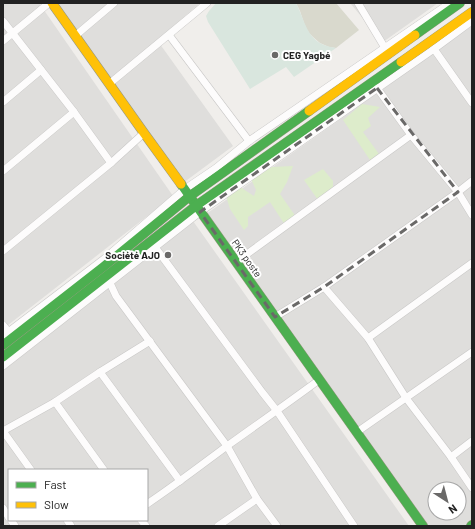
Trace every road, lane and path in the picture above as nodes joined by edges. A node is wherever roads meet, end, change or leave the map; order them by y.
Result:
1 (50, 3) edge
2 (114, 3) edge
3 (207, 3) edge
4 (358, 3) edge
5 (450, 3) edge
6 (460, 3) edge
7 (472, 12) edge
8 (3, 21) edge
9 (472, 21) edge
10 (12, 33) junction
11 (169, 35) junction
12 (75, 36) junction
13 (3, 41) edge
14 (385, 48) junction
15 (434, 50) junction
16 (41, 70) junction
17 (109, 84) junction
18 (377, 88) junction
19 (471, 100) edge
20 (3, 102) edge
21 (74, 112) junction
22 (144, 133) junction
23 (411, 135) junction
24 (249, 141) junction
25 (111, 163) junction
26 (3, 171) edge
27 (472, 181) edge
28 (458, 192) junction
29 (188, 193) junction
30 (199, 208) junction
31 (472, 215) edge
32 (156, 247) junction
33 (3, 251) edge
34 (236, 262) junction
35 (472, 263) edge
36 (110, 283) junction
37 (324, 287) junction
38 (274, 317) junction
39 (3, 325) edge
40 (6, 334) edge
41 (368, 338) junction
42 (150, 340) junction
43 (3, 345) edge
44 (472, 352) edge
45 (3, 357) edge
46 (3, 366) edge
47 (100, 372) junction
48 (320, 380) junction
49 (406, 398) junction
50 (55, 402) junction
51 (277, 411) junction
52 (3, 431) edge
53 (356, 432) junction
54 (472, 441) edge
55 (228, 446) junction
56 (451, 456) junction
57 (30, 469) edge
58 (103, 469) edge
59 (180, 481) junction
60 (472, 488) edge
61 (257, 499) junction
62 (148, 503) edge
63 (218, 526) edge
64 (277, 526) edge
65 (354, 526) edge
66 (423, 526) edge

1 - 10 street
1 - 12 street, PK3 poste
2 - 12 street
3 - 11 street
4 - 14 street
5 - 14 street
6 - 29 street
7 - 30 street
8 - 10 street
9 - 15 street
10 - 13 street
10 - 16 street
11 - 17 street
11 - 24 street
12 - 17 street, PK3 poste
14 - 24 street
15 - 18 street
15 - 19 street
16 - 20 street
16 - 21 street
17 - 22 street, PK3 poste
18 - 23 street
18 - 30 street
21 - 25 street
21 - 26 street
22 - 25 street
22 - 29 street, PK3 poste
23 - 28 street
23 - 34 street
24 - 29 street
25 - 33 street
27 - 28 street
28 - 31 street
28 - 37 street
29 - 30 street, PK3 poste
29 - 40 street
29 - 43 street
30 - 32 street
30 - 34 street, PK3 poste
30 - 45 street
32 - 36 street
32 - 51 street
34 - 38 street, PK3 poste
35 - 41 street
36 - 42 street
36 - 46 street
37 - 38 street
37 - 41 street
38 - 48 street, PK3 poste
39 - 40 street
41 - 49 street
42 - 47 street
42 - 55 street
44 - 49 street
47 - 50 street
47 - 59 street
48 - 51 street
48 - 53 street, PK3 poste
49 - 53 street
49 - 56 street
50 - 52 street
50 - 58 street
51 - 55 street
51 - 65 street
52 - 57 street
53 - 66 street, PK3 poste
54 - 56 street
55 - 59 street
55 - 61 street
56 - 60 street
59 - 62 street
61 - 63 street
61 - 64 street

